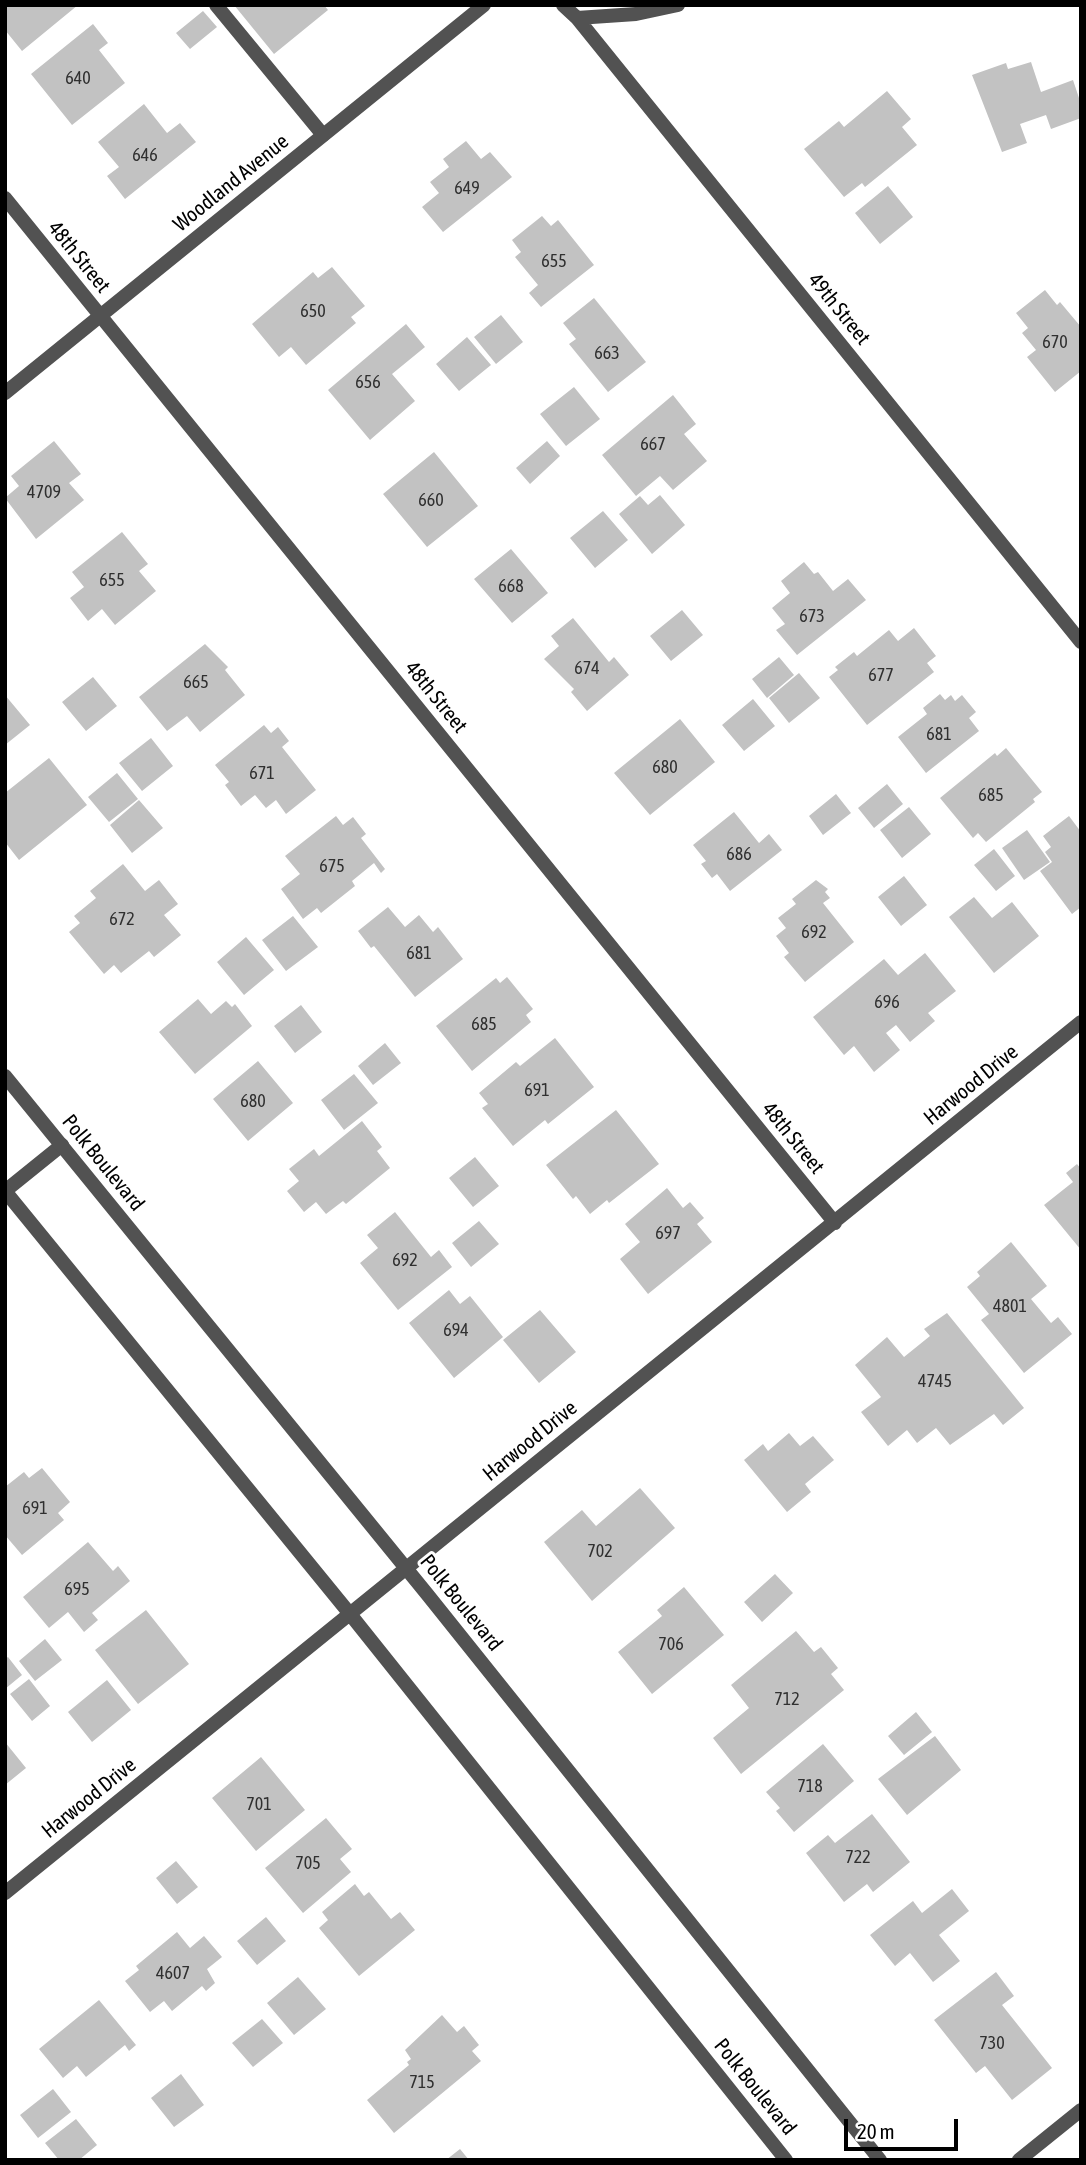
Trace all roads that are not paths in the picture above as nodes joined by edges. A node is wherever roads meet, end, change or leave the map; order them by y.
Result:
1 (216, 5) edge
2 (484, 5) edge
3 (563, 5) edge
4 (678, 5) edge
5 (577, 18) junction
6 (323, 135) junction
7 (5, 198) edge
8 (100, 316) junction
9 (5, 393) edge
10 (1081, 642) edge
11 (1081, 1023) edge
12 (5, 1076) edge
13 (62, 1145) junction
14 (5, 1191) edge
15 (835, 1223) junction
16 (406, 1568) junction
17 (350, 1614) junction
18 (5, 1893) edge
19 (1081, 2110) edge
20 (786, 2160) edge
21 (880, 2160) edge
22 (1019, 2160) edge

1 - 6 street
2 - 6 street, Woodland Avenue
3 - 5 street, 49th Street
4 - 5 street
5 - 10 street, 49th Street
6 - 8 street, Woodland Avenue
7 - 8 street, 48th Street
8 - 9 street, Woodland Avenue
8 - 15 street, 48th Street
11 - 15 street, Harwood Drive
12 - 13 street, Polk Boulevard
13 - 14 street
13 - 16 street, Polk Boulevard
14 - 17 street, Polk Boulevard
15 - 16 street, Harwood Drive
16 - 17 street, Harwood Drive
16 - 21 street, Polk Boulevard
17 - 18 street, Harwood Drive
17 - 20 street, Polk Boulevard
19 - 22 street

